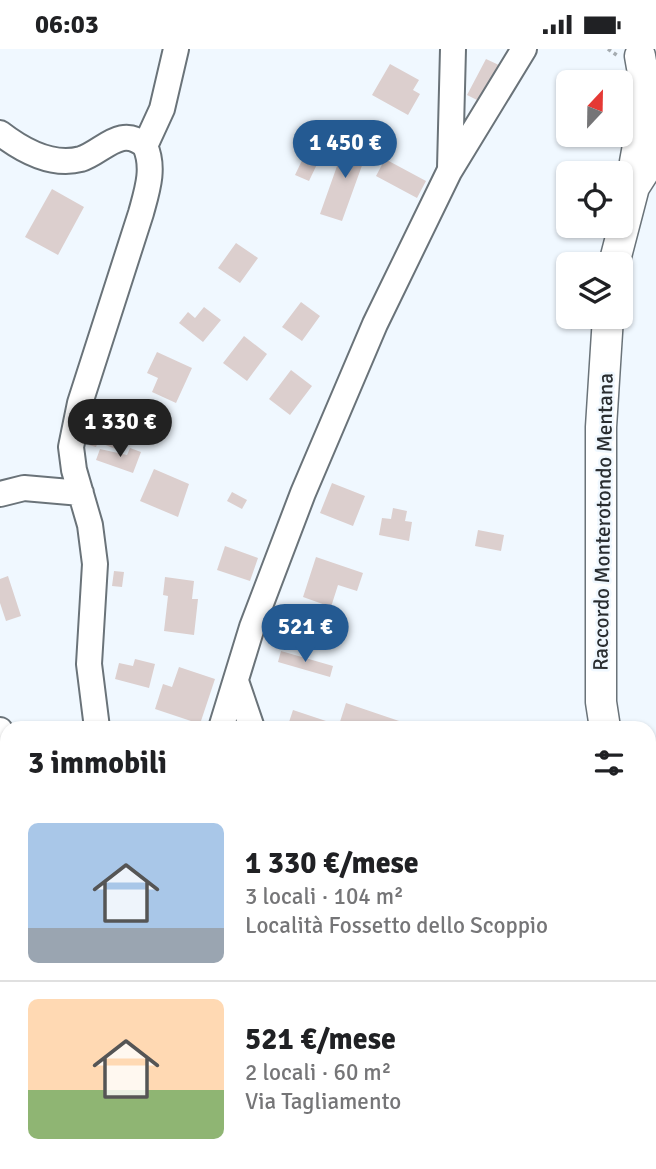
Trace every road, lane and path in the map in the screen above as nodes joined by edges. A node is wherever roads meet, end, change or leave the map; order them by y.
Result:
1 (176, 49) edge
2 (453, 49) edge
3 (524, 49) edge
4 (644, 58) edge
5 (0, 133) edge
6 (656, 139) edge
7 (145, 146) junction
8 (449, 172) junction
9 (634, 187) junction
10 (617, 252) edge
11 (607, 329) edge
12 (82, 493) junction
13 (0, 494) edge
14 (236, 681) junction
15 (96, 721) edge
16 (223, 721) edge
17 (250, 721) edge
18 (604, 721) edge

1 - 7 street
2 - 8 street
3 - 8 street
4 - 9 main road
5 - 7 street
6 - 9 main road
7 - 12 street
8 - 14 street
9 - 10 main road
11 - 18 main road, Raccordo Monterotondo Mentana
12 - 13 street
12 - 15 street
14 - 16 street
14 - 17 street

